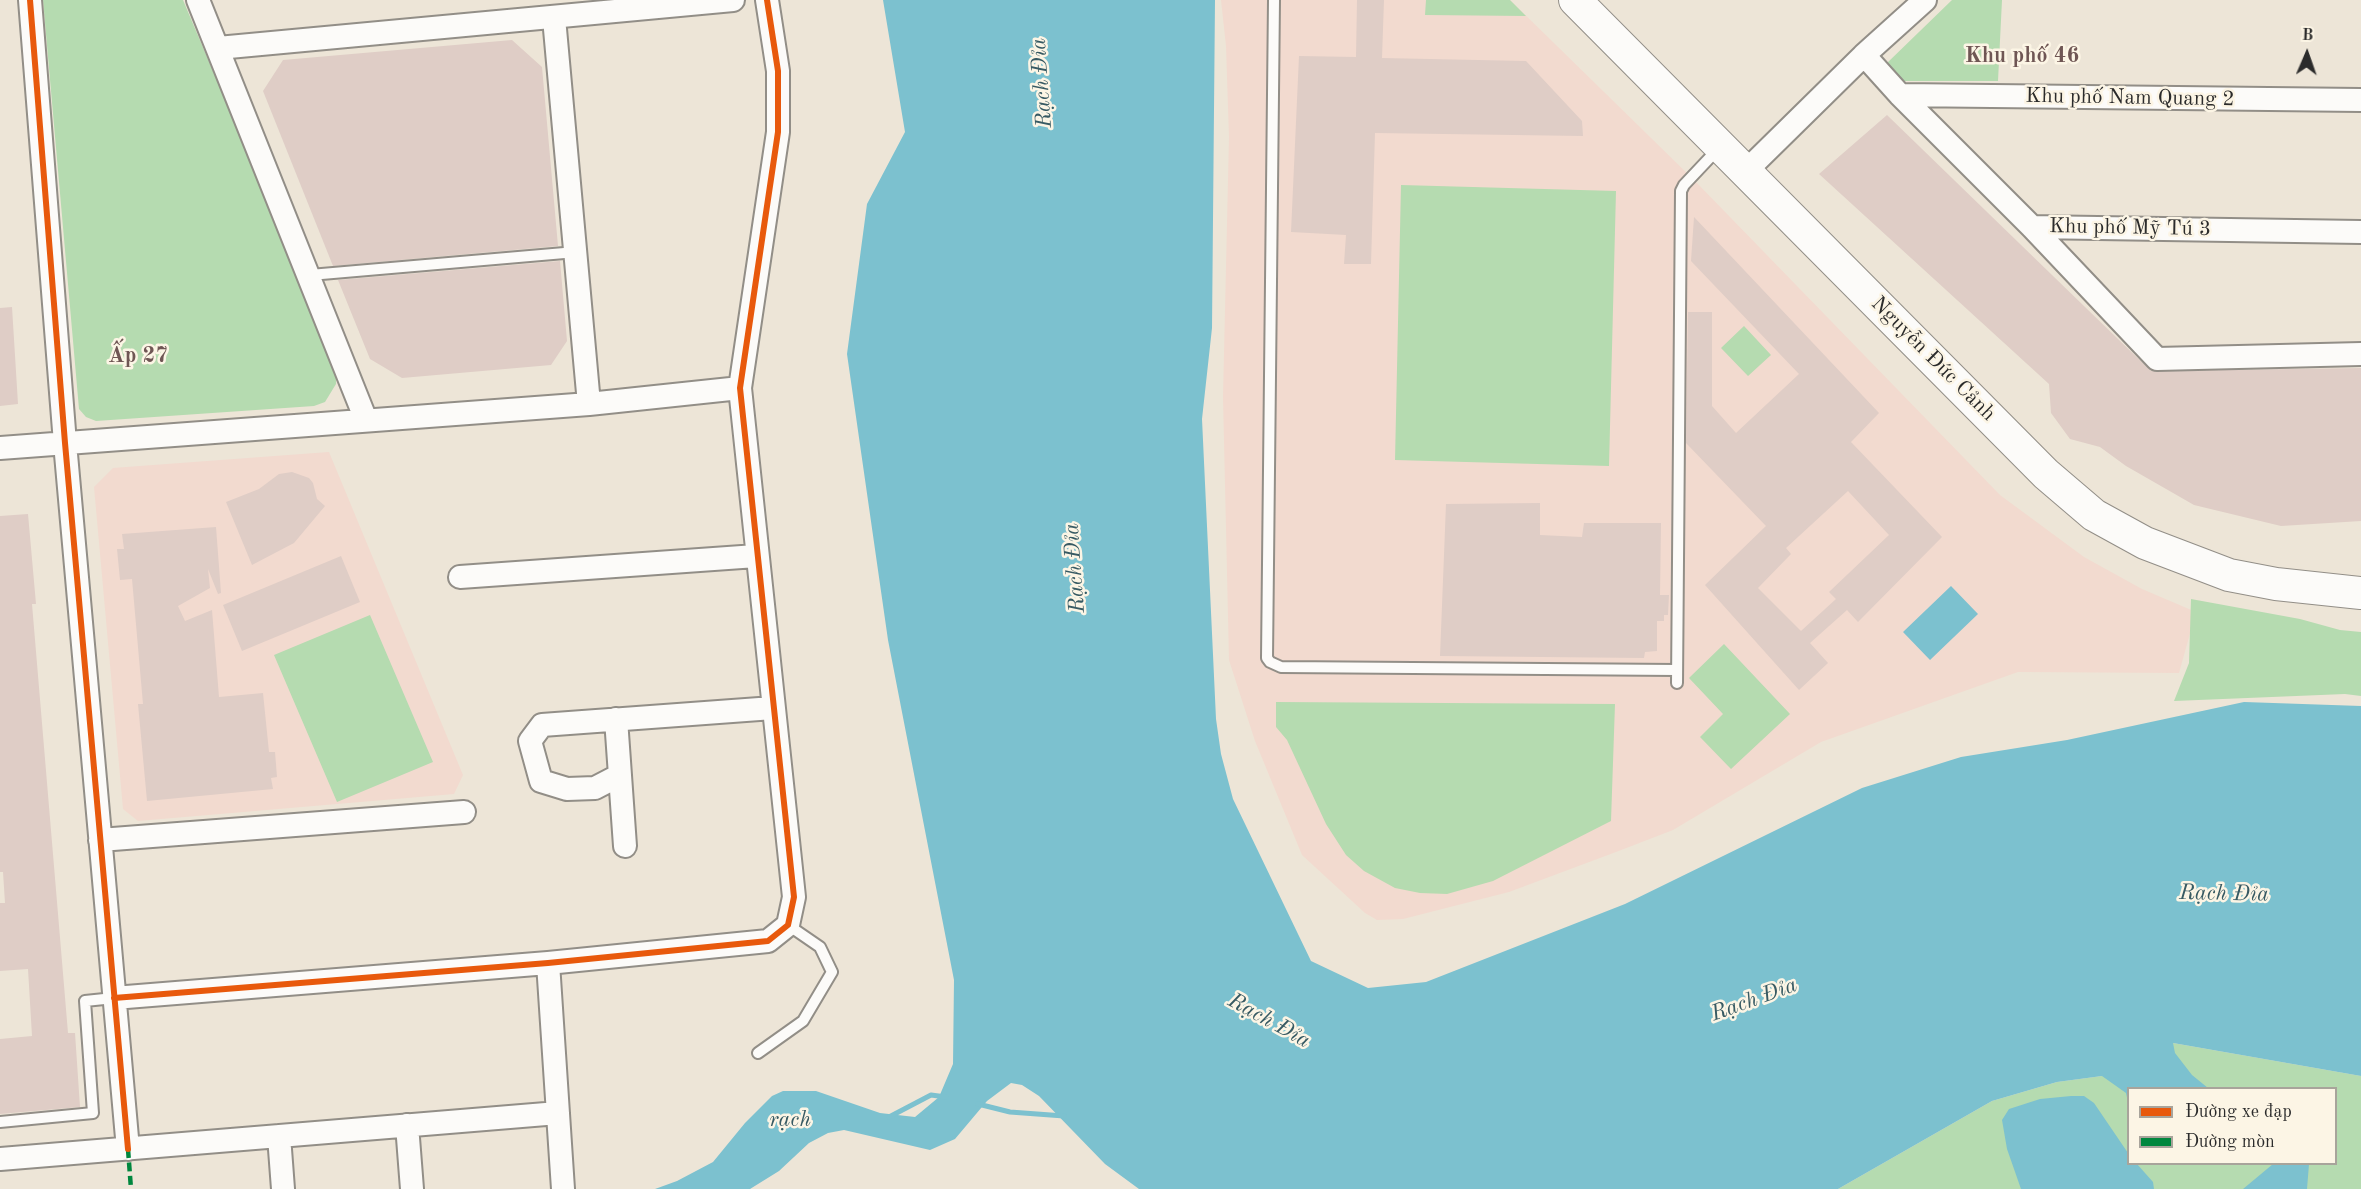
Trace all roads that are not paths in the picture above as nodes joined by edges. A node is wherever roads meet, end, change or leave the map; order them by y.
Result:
1 (30, 0) edge
2 (198, 0) edge
3 (733, 0) edge
4 (767, 0) edge
5 (1274, 0) edge
6 (1575, 0) edge
7 (1925, 0) edge
8 (554, 18) junction
9 (218, 48) junction
10 (1864, 55) junction
11 (1900, 95) junction
12 (2361, 100) edge
13 (1721, 147) junction
14 (1745, 172) junction
15 (2032, 227) junction
16 (2361, 232) edge
17 (576, 252) junction
18 (310, 275) junction
19 (2361, 354) edge
20 (740, 388) junction
21 (589, 404) junction
22 (366, 420) junction
23 (4, 443) edge
24 (65, 443) junction
25 (756, 556) junction
26 (460, 577) dead end
27 (2361, 593) edge
28 (1677, 670) junction
29 (1677, 683) dead end
30 (773, 708) junction
31 (616, 719) junction
32 (620, 775) junction
33 (464, 812) dead end
34 (100, 840) junction
35 (625, 846) dead end
36 (788, 925) junction
37 (548, 963) junction
38 (114, 998) junction
39 (758, 1053) dead end
40 (558, 1113) junction
41 (0, 1122) edge
42 (407, 1125) junction
43 (279, 1136) junction
44 (128, 1149) junction
45 (0, 1159) edge
46 (283, 1189) edge
47 (412, 1189) edge
48 (563, 1189) edge

1 - 24 street
2 - 9 street
3 - 8 street
4 - 20 street
5 - 28 lane
6 - 13 main road, Nguyễn Đức Cảnh
7 - 10 street
8 - 9 street
8 - 17 street
9 - 18 street
10 - 11 street, Khu phố Mỹ Tú 3
10 - 14 street
11 - 12 street, Khu phố Nam Quang 2
11 - 15 street, Khu phố Mỹ Tú 3
13 - 14 main road, Nguyễn Đức Cảnh
13 - 28 lane
14 - 27 main road, Nguyễn Đức Cảnh
15 - 16 street, Khu phố Mỹ Tú 3
15 - 19 street
17 - 18 lane
17 - 21 street
18 - 22 street
20 - 21 street
20 - 25 street
21 - 22 street
22 - 24 street
23 - 24 street
24 - 34 street
25 - 26 street
25 - 30 street
28 - 29 lane
30 - 31 street
30 - 36 street
31 - 32 street
31 - 32 street
32 - 35 street
33 - 34 street
34 - 38 street
36 - 37 street
36 - 39 lane
37 - 38 street
37 - 40 street
38 - 41 lane
38 - 44 street
40 - 42 street
40 - 48 street
42 - 43 street
42 - 47 street
43 - 44 street
43 - 46 street
44 - 45 street

